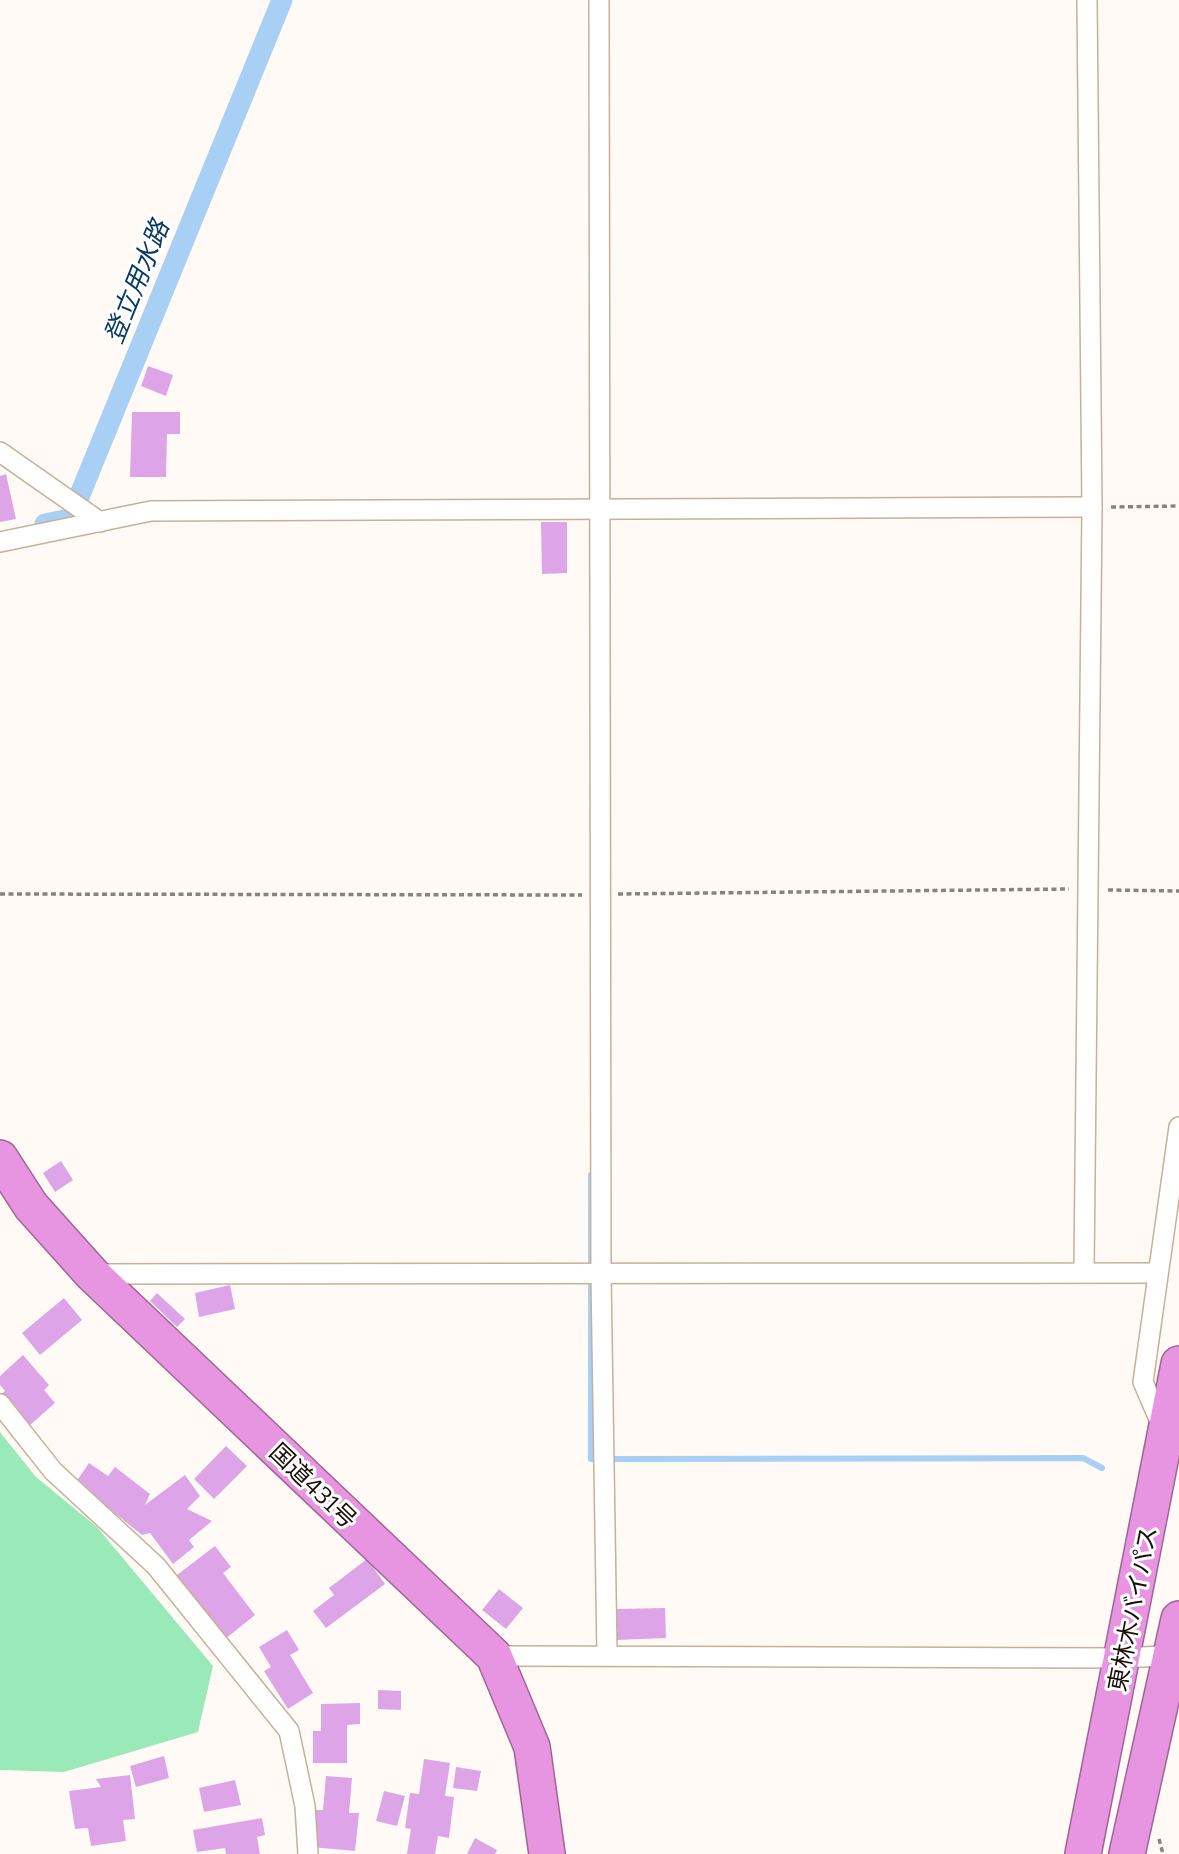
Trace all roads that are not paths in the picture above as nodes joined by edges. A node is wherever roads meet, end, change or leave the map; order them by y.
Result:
1 (599, 0) edge
2 (1087, 0) edge
3 (0, 452) edge
4 (1092, 507) junction
5 (602, 508) junction
6 (100, 522) junction
7 (0, 542) edge
8 (1179, 1127) edge
9 (0, 1158) edge
10 (1084, 1270) junction
11 (1158, 1273) junction
12 (92, 1274) junction
13 (601, 1276) junction
14 (1179, 1364) edge
15 (0, 1404) edge
16 (1166, 1441) junction
17 (1179, 1619) edge
18 (607, 1655) junction
19 (1176, 1655) edge
20 (494, 1656) junction
21 (1124, 1658) junction
22 (307, 1854) edge
23 (547, 1854) edge
24 (1083, 1854) edge
25 (1127, 1854) edge

1 - 5 street
2 - 4 street
3 - 6 street
4 - 5 street
4 - 10 street
5 - 6 street
5 - 13 street
6 - 7 street
8 - 11 street
9 - 12 highway, 国道431号
10 - 11 street
10 - 13 street
11 - 16 street
12 - 13 street
12 - 20 highway, 国道431号
13 - 18 street
14 - 16 highway, 東林木バイパス
15 - 22 street
16 - 21 highway, 東林木バイパス
17 - 19 highway, 東林木バイパス
18 - 20 street
18 - 21 street
19 - 21 street
19 - 25 highway, 東林木バイパス
20 - 23 highway, 国道431号
21 - 24 highway, 東林木バイパス

